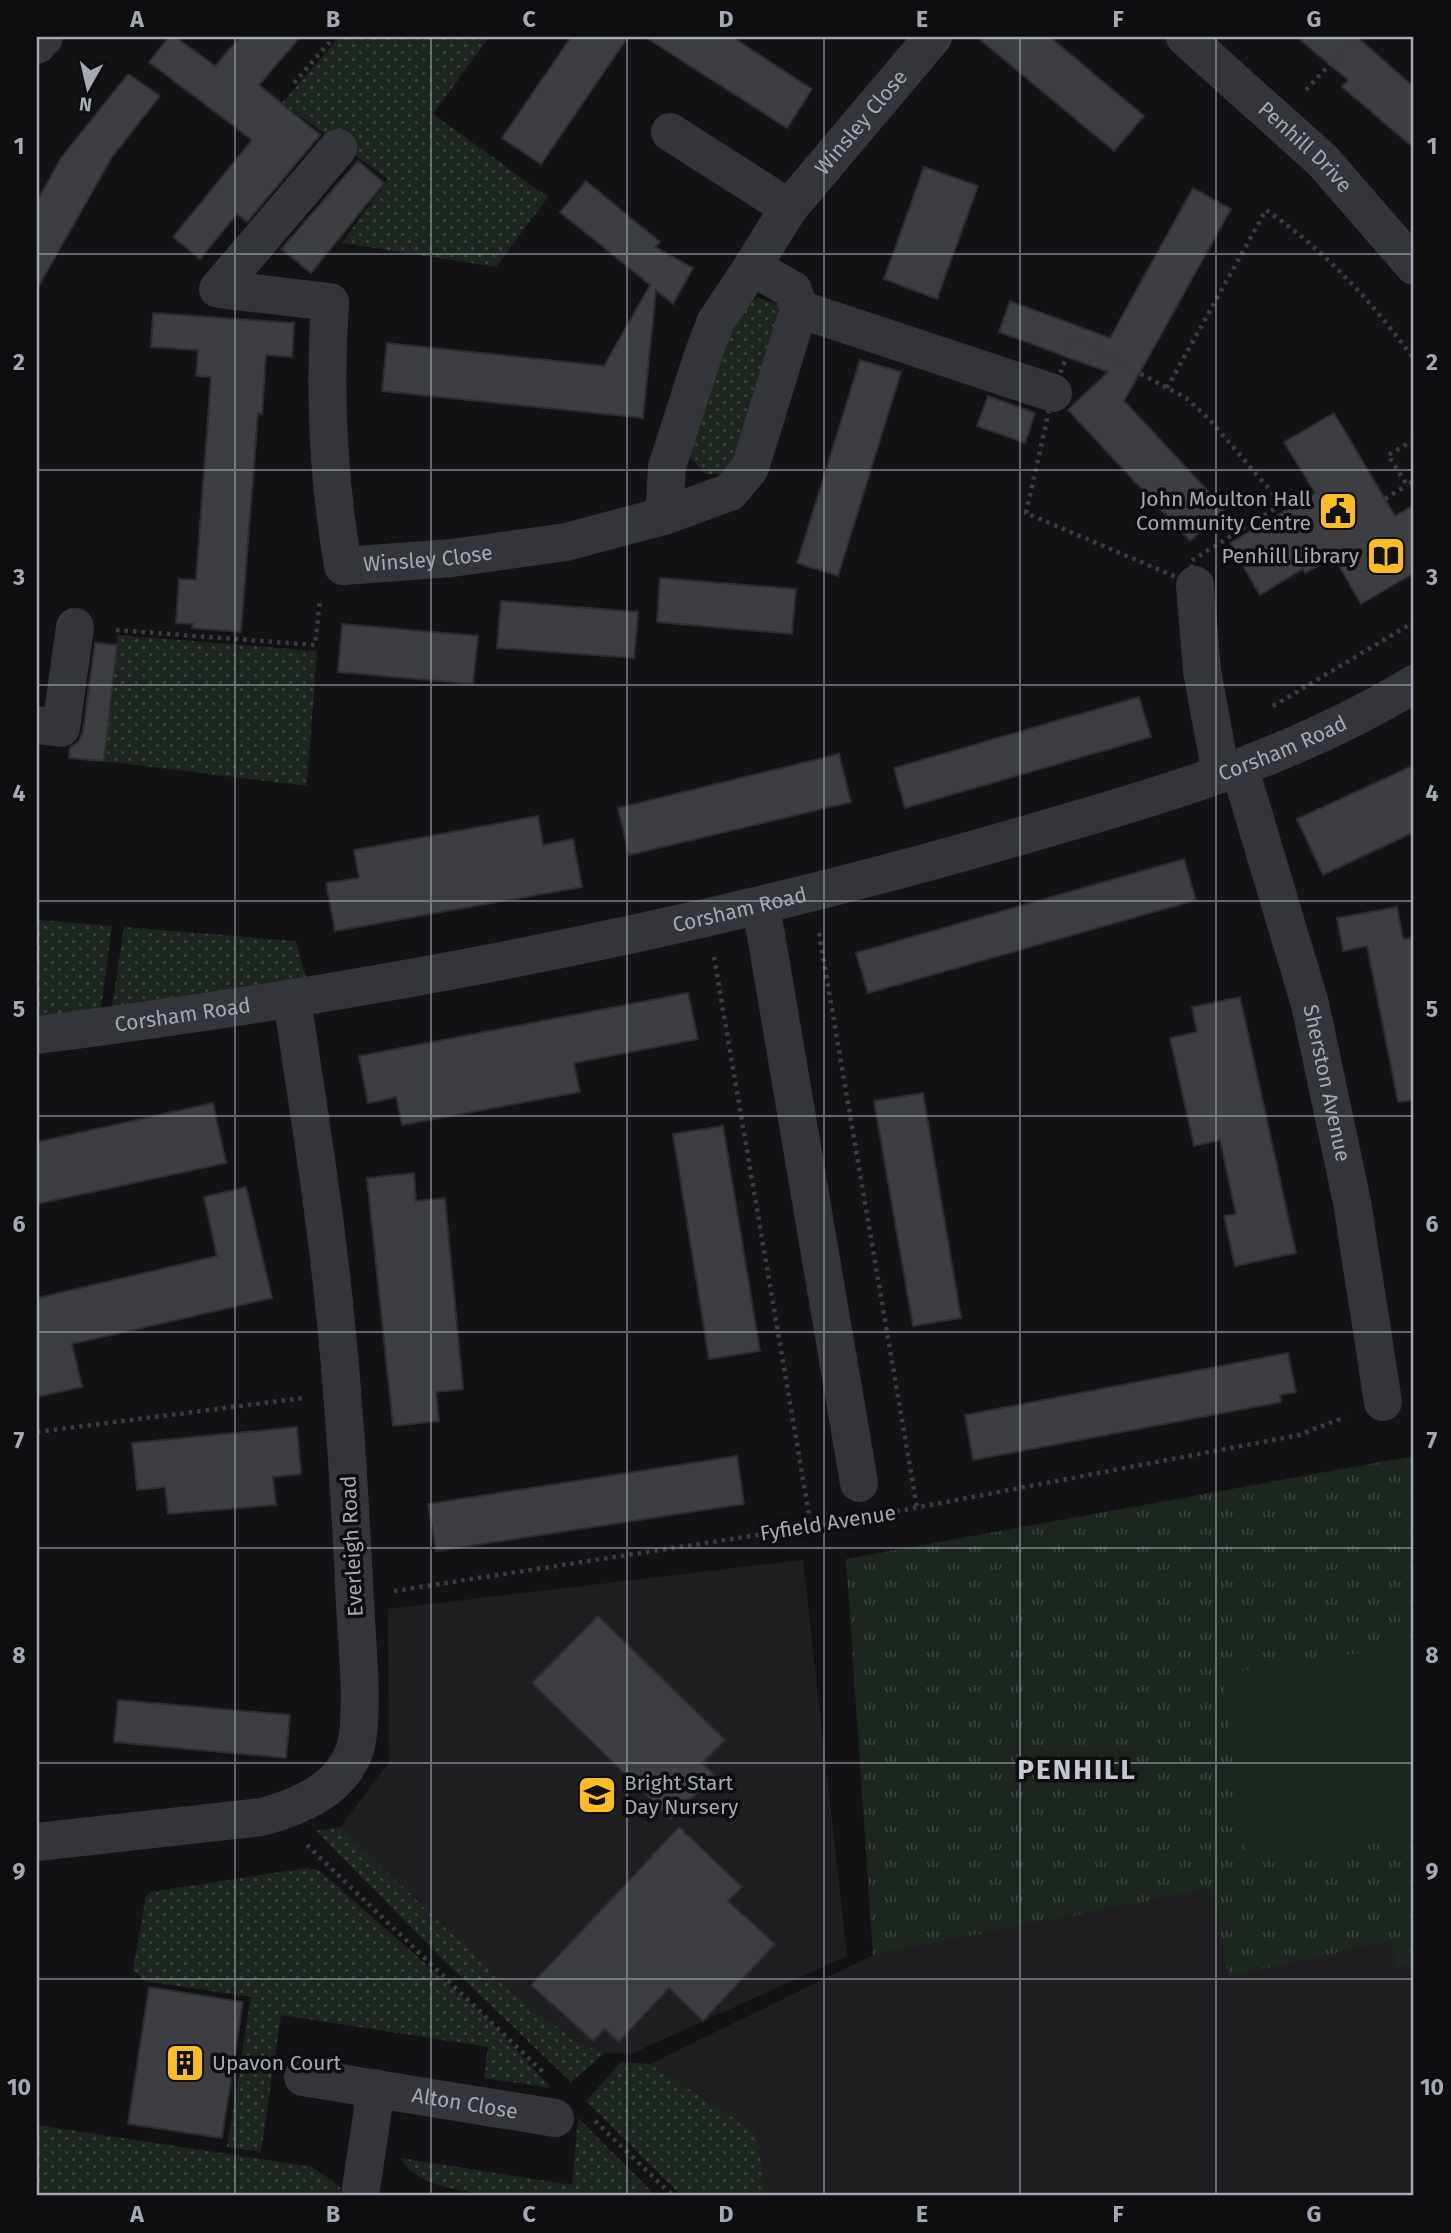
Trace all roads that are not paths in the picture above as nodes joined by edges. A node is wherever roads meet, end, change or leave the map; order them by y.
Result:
1 (44, 37) edge
2 (933, 37) edge
3 (1185, 37) edge
4 (37, 46) edge
5 (670, 132) dead end
6 (338, 148) dead end
7 (789, 208) junction
8 (1414, 266) edge
9 (752, 267) junction
10 (799, 309) junction
11 (1053, 393) road end
12 (664, 516) junction
13 (1195, 585) road end
14 (75, 627) road end
15 (1414, 684) edge
16 (37, 725) edge
17 (1225, 761) junction
18 (761, 906) junction
19 (292, 999) junction
20 (37, 1035) edge
21 (1383, 1402) dead end
22 (859, 1483) dead end
23 (37, 1842) edge
24 (303, 2077) dead end
25 (376, 2088) junction
26 (565, 2104) road end
27 (360, 2196) edge

1 - 4 street
2 - 7 street, Winsley Close
3 - 8 street, Penhill Drive
5 - 7 street
6 - 12 street, Winsley Close
7 - 9 street, Winsley Close
9 - 10 street
9 - 12 street, Winsley Close
10 - 11 street
10 - 12 street, Winsley Close
13 - 17 street, Sherston Avenue
14 - 16 street
15 - 17 street, Corsham Road
17 - 18 street, Corsham Road
17 - 21 street, Sherston Avenue
18 - 19 street, Corsham Road
18 - 22 street, Fyfield Avenue
19 - 20 street, Corsham Road
19 - 23 street, Everleigh Road
24 - 25 street, Alton Close
25 - 26 street, Alton Close
25 - 27 street

